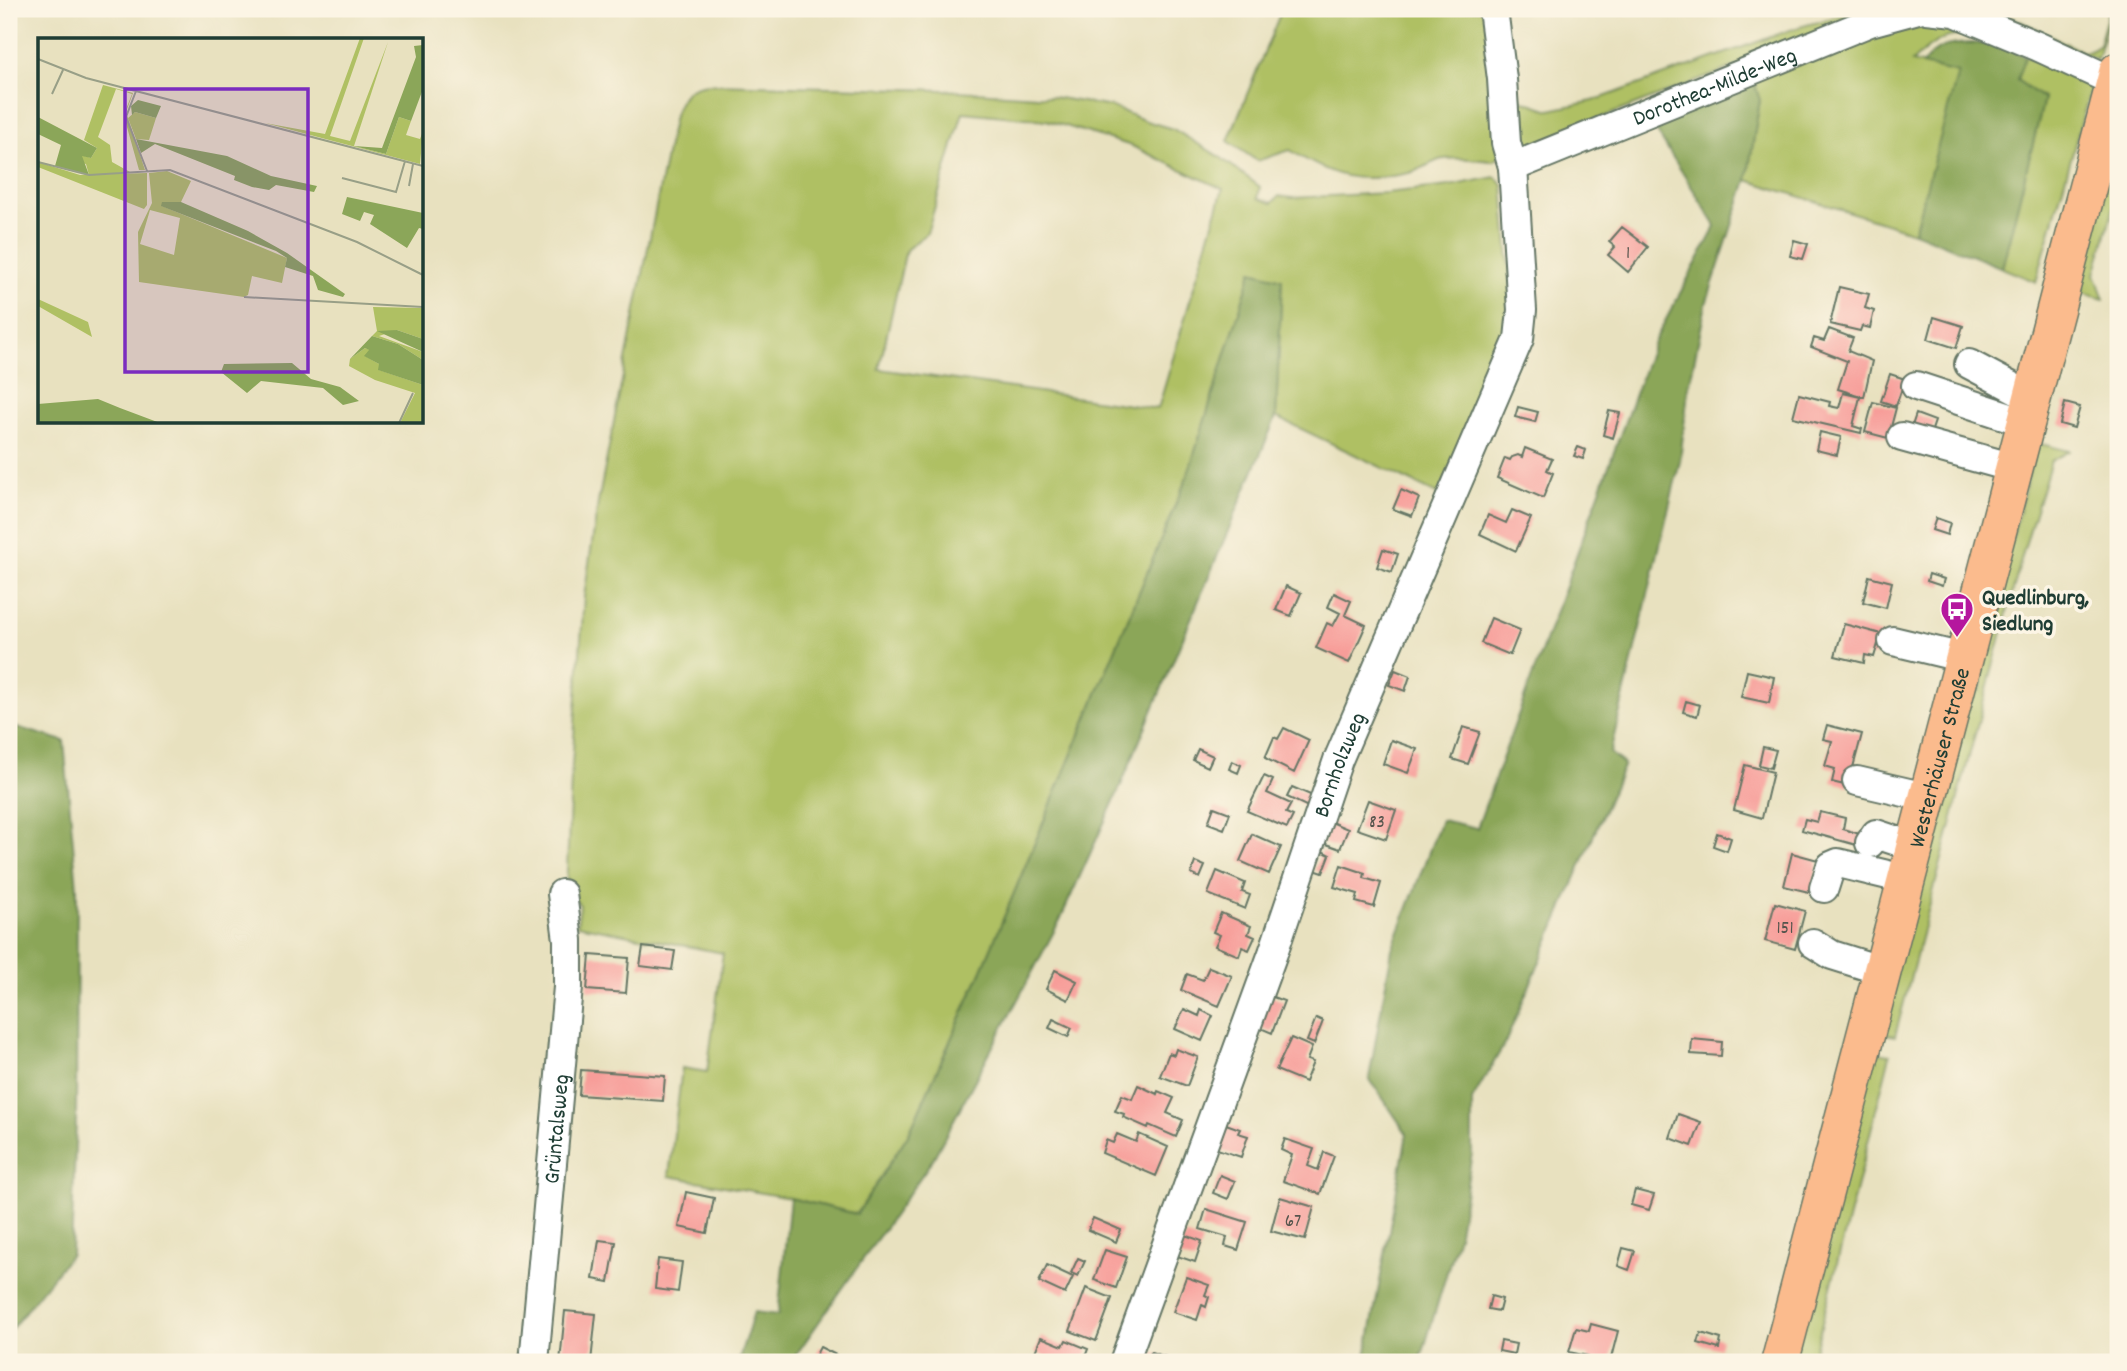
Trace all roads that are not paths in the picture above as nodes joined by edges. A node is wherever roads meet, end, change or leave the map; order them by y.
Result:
1 (1493, 9) edge
2 (1918, 9) edge
3 (1927, 9) edge
4 (2117, 76) edge
5 (1513, 167) junction
6 (1969, 364) dead end
7 (1916, 386) dead end
8 (2029, 411) junction
9 (1902, 437) dead end
10 (2014, 468) junction
11 (1893, 641) dead end
12 (1964, 658) junction
13 (1857, 781) dead end
14 (1927, 800) junction
15 (1870, 843) dead end
16 (1910, 865) junction
17 (1824, 888) dead end
18 (562, 894) dead end
19 (1813, 943) dead end
20 (1882, 971) junction
21 (534, 1362) edge
22 (1124, 1362) edge
23 (1780, 1362) edge

1 - 5 street, Bornholzweg
2 - 5 street, Dorothea-Milde-Weg
3 - 4 street
4 - 8 main road, Westerhäuser Straße
5 - 22 street, Bornholzweg
6 - 8 street
7 - 8 street
8 - 10 main road, Westerhäuser Straße
9 - 10 street
10 - 12 main road, Westerhäuser Straße
11 - 12 street
12 - 14 main road, Westerhäuser Straße
13 - 14 street
14 - 16 main road, Westerhäuser Straße
15 - 16 street
16 - 17 street
16 - 20 main road, Westerhäuser Straße
18 - 21 street, Grüntalsweg
19 - 20 street
20 - 23 main road, Westerhäuser Straße

